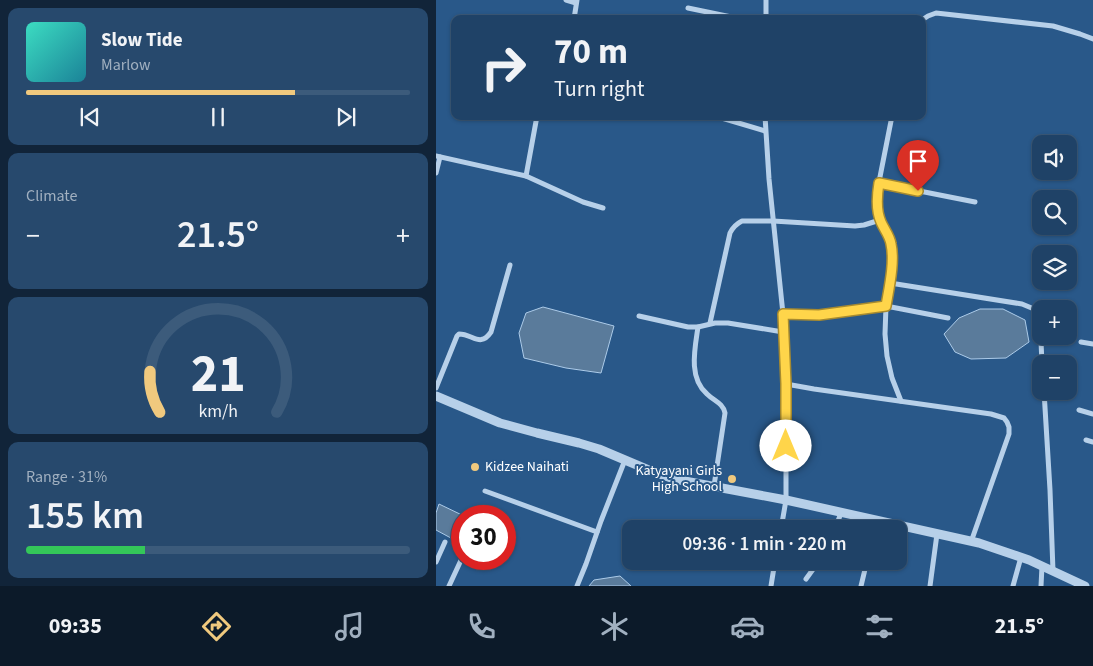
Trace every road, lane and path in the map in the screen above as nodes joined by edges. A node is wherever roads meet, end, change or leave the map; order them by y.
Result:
1 (566, 0) edge
2 (766, 0) edge
3 (577, 1) edge
4 (688, 8) dead end
5 (575, 15) edge
6 (722, 15) edge
7 (766, 15) edge
8 (926, 17) edge
9 (1093, 39) edge
10 (536, 120) edge
11 (728, 120) edge
12 (764, 120) edge
13 (891, 120) edge
14 (765, 131) junction
15 (438, 157) edge
16 (436, 173) edge
17 (526, 176) junction
18 (879, 183) junction
19 (975, 202) dead end
20 (603, 208) dead end
21 (880, 220) junction
22 (773, 221) junction
23 (510, 265) dead end
24 (890, 283) junction
25 (886, 306) junction
26 (783, 314) junction
27 (639, 316) dead end
28 (948, 318) dead end
29 (710, 323) junction
30 (698, 327) junction
31 (783, 332) junction
32 (1081, 342) dead end
33 (1093, 344) edge
34 (1042, 355) edge
35 (786, 384) junction
36 (436, 388) edge
37 (436, 396) edge
38 (1045, 400) edge
39 (901, 401) junction
40 (1080, 410) dead end
41 (1093, 414) edge
42 (1086, 440) dead end
43 (1093, 442) edge
44 (625, 460) junction
45 (714, 486) junction
46 (485, 491) dead end
47 (786, 500) junction
48 (841, 513) junction
49 (783, 520) edge
50 (838, 520) edge
51 (861, 520) edge
52 (907, 530) edge
53 (597, 532) junction
54 (937, 534) junction
55 (445, 542) dead end
56 (971, 542) junction
57 (1021, 557) junction
58 (436, 562) edge
59 (1042, 566) junction
60 (456, 570) edge
61 (774, 570) edge
62 (812, 570) edge
63 (865, 570) edge
64 (1053, 571) junction
65 (806, 579) dead end
66 (449, 586) edge
67 (577, 586) edge
68 (771, 586) edge
69 (861, 586) edge
70 (930, 586) edge
71 (1014, 586) edge
72 (1041, 586) edge
73 (1085, 586) edge

1 - 3 street
2 - 7 street
3 - 5 street
4 - 6 street
8 - 9 street
10 - 17 street
11 - 14 street
12 - 14 street
13 - 18 street
14 - 22 street
15 - 16 street
15 - 17 street
17 - 20 street
18 - 19 street
18 - 21 street
21 - 22 street
21 - 24 street
22 - 26 street
22 - 29 street
23 - 36 street
24 - 25 street
24 - 34 street
25 - 26 street
25 - 28 street
25 - 39 street
26 - 31 street
27 - 30 street
29 - 30 street
29 - 31 street
30 - 45 street
31 - 35 street
32 - 33 street
35 - 39 street
35 - 47 street
37 - 44 street
38 - 64 street
39 - 56 street
40 - 41 street
42 - 43 street
44 - 45 street
44 - 53 street
45 - 47 street
46 - 53 street
47 - 48 street
47 - 49 street
48 - 50 street
48 - 51 street
52 - 54 street
53 - 67 street
54 - 56 street
54 - 70 street
55 - 58 street
56 - 57 street
57 - 59 street
57 - 71 street
59 - 64 street
59 - 72 street
60 - 66 street
61 - 68 street
62 - 65 street
63 - 69 street
64 - 73 street

